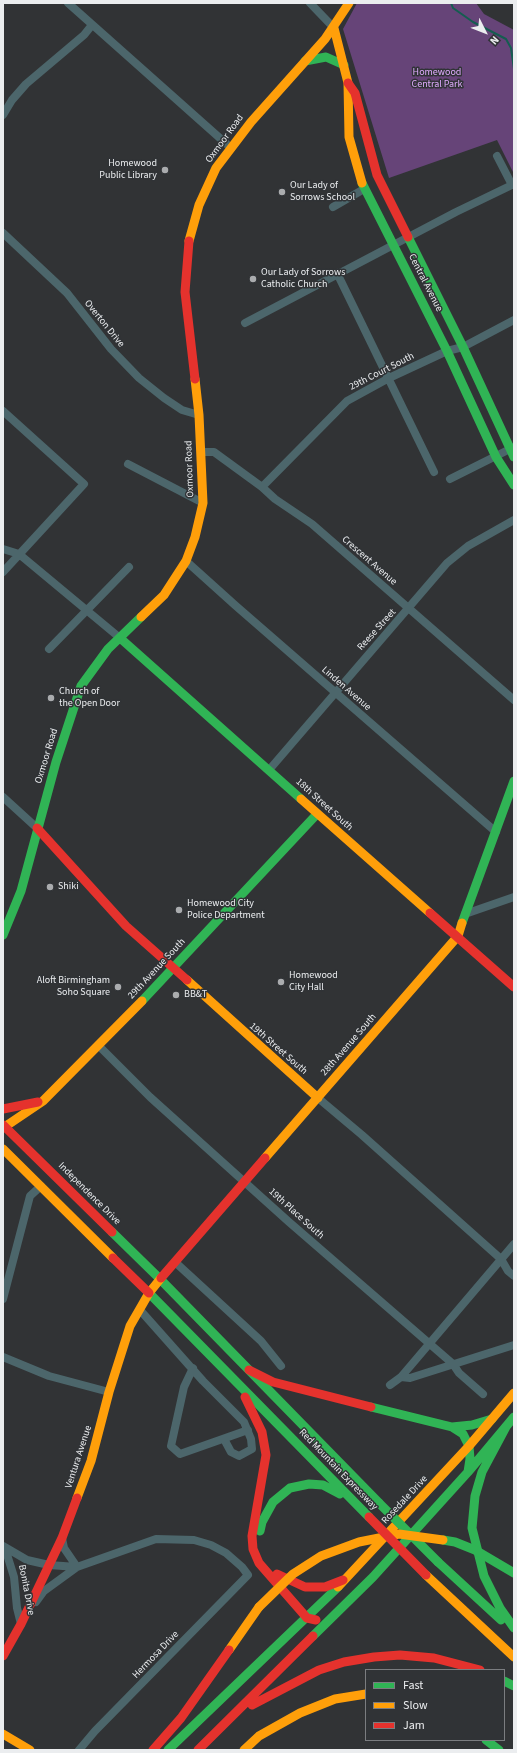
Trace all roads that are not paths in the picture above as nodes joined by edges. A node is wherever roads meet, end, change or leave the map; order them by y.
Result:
1 (68, 3) edge
2 (310, 3) edge
3 (350, 3) edge
4 (92, 25) junction
5 (334, 28) junction
6 (305, 61) junction
7 (344, 65) junction
8 (348, 82) junction
9 (3, 115) edge
10 (231, 148) junction
11 (497, 156) dead end
12 (513, 184) edge
13 (364, 189) junction
14 (333, 207) dead end
15 (3, 233) edge
16 (408, 237) junction
17 (394, 244) junction
18 (337, 273) junction
19 (514, 320) edge
20 (245, 323) dead end
21 (463, 347) junction
22 (447, 350) junction
23 (389, 378) junction
24 (3, 411) edge
25 (199, 416) junction
26 (513, 451) edge
27 (201, 452) junction
28 (496, 457) junction
29 (128, 464) dead end
30 (434, 472) dead end
31 (450, 479) dead end
32 (514, 485) edge
33 (262, 487) junction
34 (203, 503) junction
35 (514, 520) edge
36 (3, 549) edge
37 (19, 554) junction
38 (186, 560) junction
39 (129, 567) dead end
40 (3, 572) edge
41 (409, 609) junction
42 (87, 611) junction
43 (120, 638) junction
44 (49, 649) dead end
45 (335, 693) junction
46 (514, 700) edge
47 (269, 770) junction
48 (514, 781) edge
49 (3, 798) edge
50 (317, 814) junction
51 (37, 828) junction
52 (496, 832) junction
53 (514, 897) edge
54 (465, 914) junction
55 (3, 934) edge
56 (458, 936) junction
57 (173, 968) junction
58 (514, 987) edge
59 (100, 1046) junction
60 (318, 1098) junction
61 (43, 1101) junction
62 (3, 1109) edge
63 (4, 1127) edge
64 (3, 1149) edge
65 (244, 1182) junction
66 (41, 1186) junction
67 (514, 1244) edge
68 (501, 1259) junction
69 (175, 1262) junction
70 (514, 1276) edge
71 (160, 1279) junction
72 (150, 1293) junction
73 (3, 1299) edge
74 (140, 1310) junction
75 (428, 1344) junction
76 (514, 1345) edge
77 (3, 1357) edge
78 (453, 1364) junction
79 (281, 1366) dead end
80 (193, 1368) junction
81 (249, 1370) junction
82 (401, 1376) junction
83 (390, 1385) dead end
84 (240, 1388) junction
85 (109, 1392) junction
86 (514, 1393) edge
87 (483, 1394) dead end
88 (514, 1417) edge
89 (492, 1419) junction
90 (452, 1427) junction
91 (506, 1427) junction
92 (248, 1430) junction
93 (224, 1439) junction
94 (469, 1446) junction
95 (468, 1472) junction
96 (361, 1510) junction
97 (62, 1538) junction
98 (4, 1547) edge
99 (49, 1564) junction
100 (77, 1567) junction
101 (514, 1573) edge
102 (349, 1577) junction
103 (334, 1616) junction
104 (308, 1618) junction
105 (21, 1624) junction
106 (514, 1628) edge
107 (514, 1632) edge
108 (3, 1656) edge
109 (514, 1657) edge
110 (476, 1669) edge
111 (505, 1682) edge
112 (514, 1686) edge
113 (365, 1694) edge
114 (225, 1723) junction
115 (3, 1734) edge
116 (487, 1741) edge
117 (30, 1750) edge
118 (79, 1750) edge
119 (153, 1750) edge
120 (168, 1750) edge
121 (198, 1750) edge
122 (244, 1750) edge
123 (498, 1750) edge

1 - 4 street
2 - 5 street
3 - 5 main road, Oxmoor Road
4 - 9 street
4 - 10 street
5 - 6 main road, Oxmoor Road
5 - 7 main road, Central Avenue
6 - 7 main road
6 - 10 main road, Oxmoor Road
7 - 8 main road, Central Avenue
8 - 13 main road, Central Avenue
8 - 16 main road, Central Avenue
10 - 25 main road, Oxmoor Road
11 - 12 street
12 - 16 street
13 - 14 street
13 - 17 main road, Central Avenue
15 - 25 street, Overton Drive
16 - 17 street
16 - 21 main road, Central Avenue
17 - 18 street
17 - 22 main road, Central Avenue
18 - 20 street
18 - 23 street
19 - 21 street, 29th Court South
21 - 22 street, 29th Court South
21 - 26 main road, Central Avenue
22 - 23 street, 29th Court South
22 - 28 main road, Central Avenue
23 - 30 street
23 - 33 street, 29th Court South
24 - 37 street
25 - 27 main road, Oxmoor Road
26 - 28 street
27 - 33 street, Crescent Avenue
27 - 34 main road, Oxmoor Road
28 - 31 street
28 - 32 main road, Central Avenue
29 - 34 street
33 - 41 street, Crescent Avenue
34 - 38 main road, Oxmoor Road
35 - 41 street, Reese Street
36 - 37 street
37 - 40 street
37 - 42 street
38 - 43 main road, Oxmoor Road
38 - 45 street, Linden Avenue
39 - 42 street
41 - 45 street, Reese Street
41 - 46 street, Crescent Avenue
42 - 43 street
42 - 44 street
43 - 47 main road, 18th Street South
43 - 51 main road, Oxmoor Road
45 - 47 street, Reese Street
45 - 52 street, Linden Avenue
47 - 50 main road, 18th Street South
48 - 52 main road, 28th Avenue South
49 - 51 street
50 - 56 main road, 18th Street South
50 - 57 main road, 29th Avenue South
51 - 55 main road, Oxmoor Road
51 - 57 main road, 19th Street South
52 - 54 main road, 28th Avenue South
53 - 54 street
54 - 56 main road, 28th Avenue South
56 - 58 main road, 18th Street South
56 - 60 main road, 28th Avenue South
57 - 59 main road, 29th Avenue South
57 - 60 main road, 19th Street South
59 - 61 main road, 29th Avenue South
59 - 65 street, 19th Place South
60 - 65 main road, 28th Avenue South
60 - 68 street, 19th Street South
61 - 62 main road
61 - 63 main road, 29th Avenue South
63 - 71 main road, Independence Drive
64 - 66 main road
65 - 69 main road, 28th Avenue South
65 - 75 street, 19th Place South
66 - 72 main road
66 - 73 street
67 - 68 street
68 - 70 street, 19th Street South
68 - 75 street
69 - 71 main road, 28th Avenue South
69 - 79 street
71 - 72 main road, 28th Avenue South
71 - 81 main road, Red Mountain Expressway
72 - 74 main road, Ventura Avenue
72 - 84 main road, Red Mountain Expressway
74 - 80 street
74 - 85 main road, Ventura Avenue
75 - 78 street, 19th Place South
75 - 82 street
76 - 78 street
77 - 85 street
78 - 82 street
78 - 87 street, 19th Place South
80 - 92 street
80 - 93 street
81 - 90 main road
81 - 107 main road, Red Mountain Expressway, bridge
82 - 83 street
84 - 96 main road, Red Mountain Expressway
84 - 104 main road
85 - 97 main road, Ventura Avenue
86 - 89 main road, Rosedale Drive
88 - 91 main road
89 - 90 main road
89 - 94 main road, Rosedale Drive
90 - 94 main road
91 - 95 main road
91 - 106 main road
92 - 93 street
92 - 93 street
94 - 95 main road
94 - 102 main road, Rosedale Drive
95 - 103 main road
96 - 102 main road
96 - 109 main road, Red Mountain Expressway, bridge
97 - 99 main road, Ventura Avenue
97 - 100 street
98 - 99 street, Bonita Drive
98 - 105 street, Bonita Drive
99 - 100 street, Bonita Drive
99 - 105 main road, Ventura Avenue
100 - 105 street
100 - 118 street, Hermosa Drive
101 - 119 main road, bridge
102 - 104 main road, Rosedale Drive
103 - 104 main road
103 - 114 main road
104 - 120 main road, Rosedale Drive
105 - 108 main road, Bonita Drive
110 - 114 main road
111 - 112 main road
113 - 122 main road
114 - 121 main road
115 - 117 main road
116 - 123 main road

